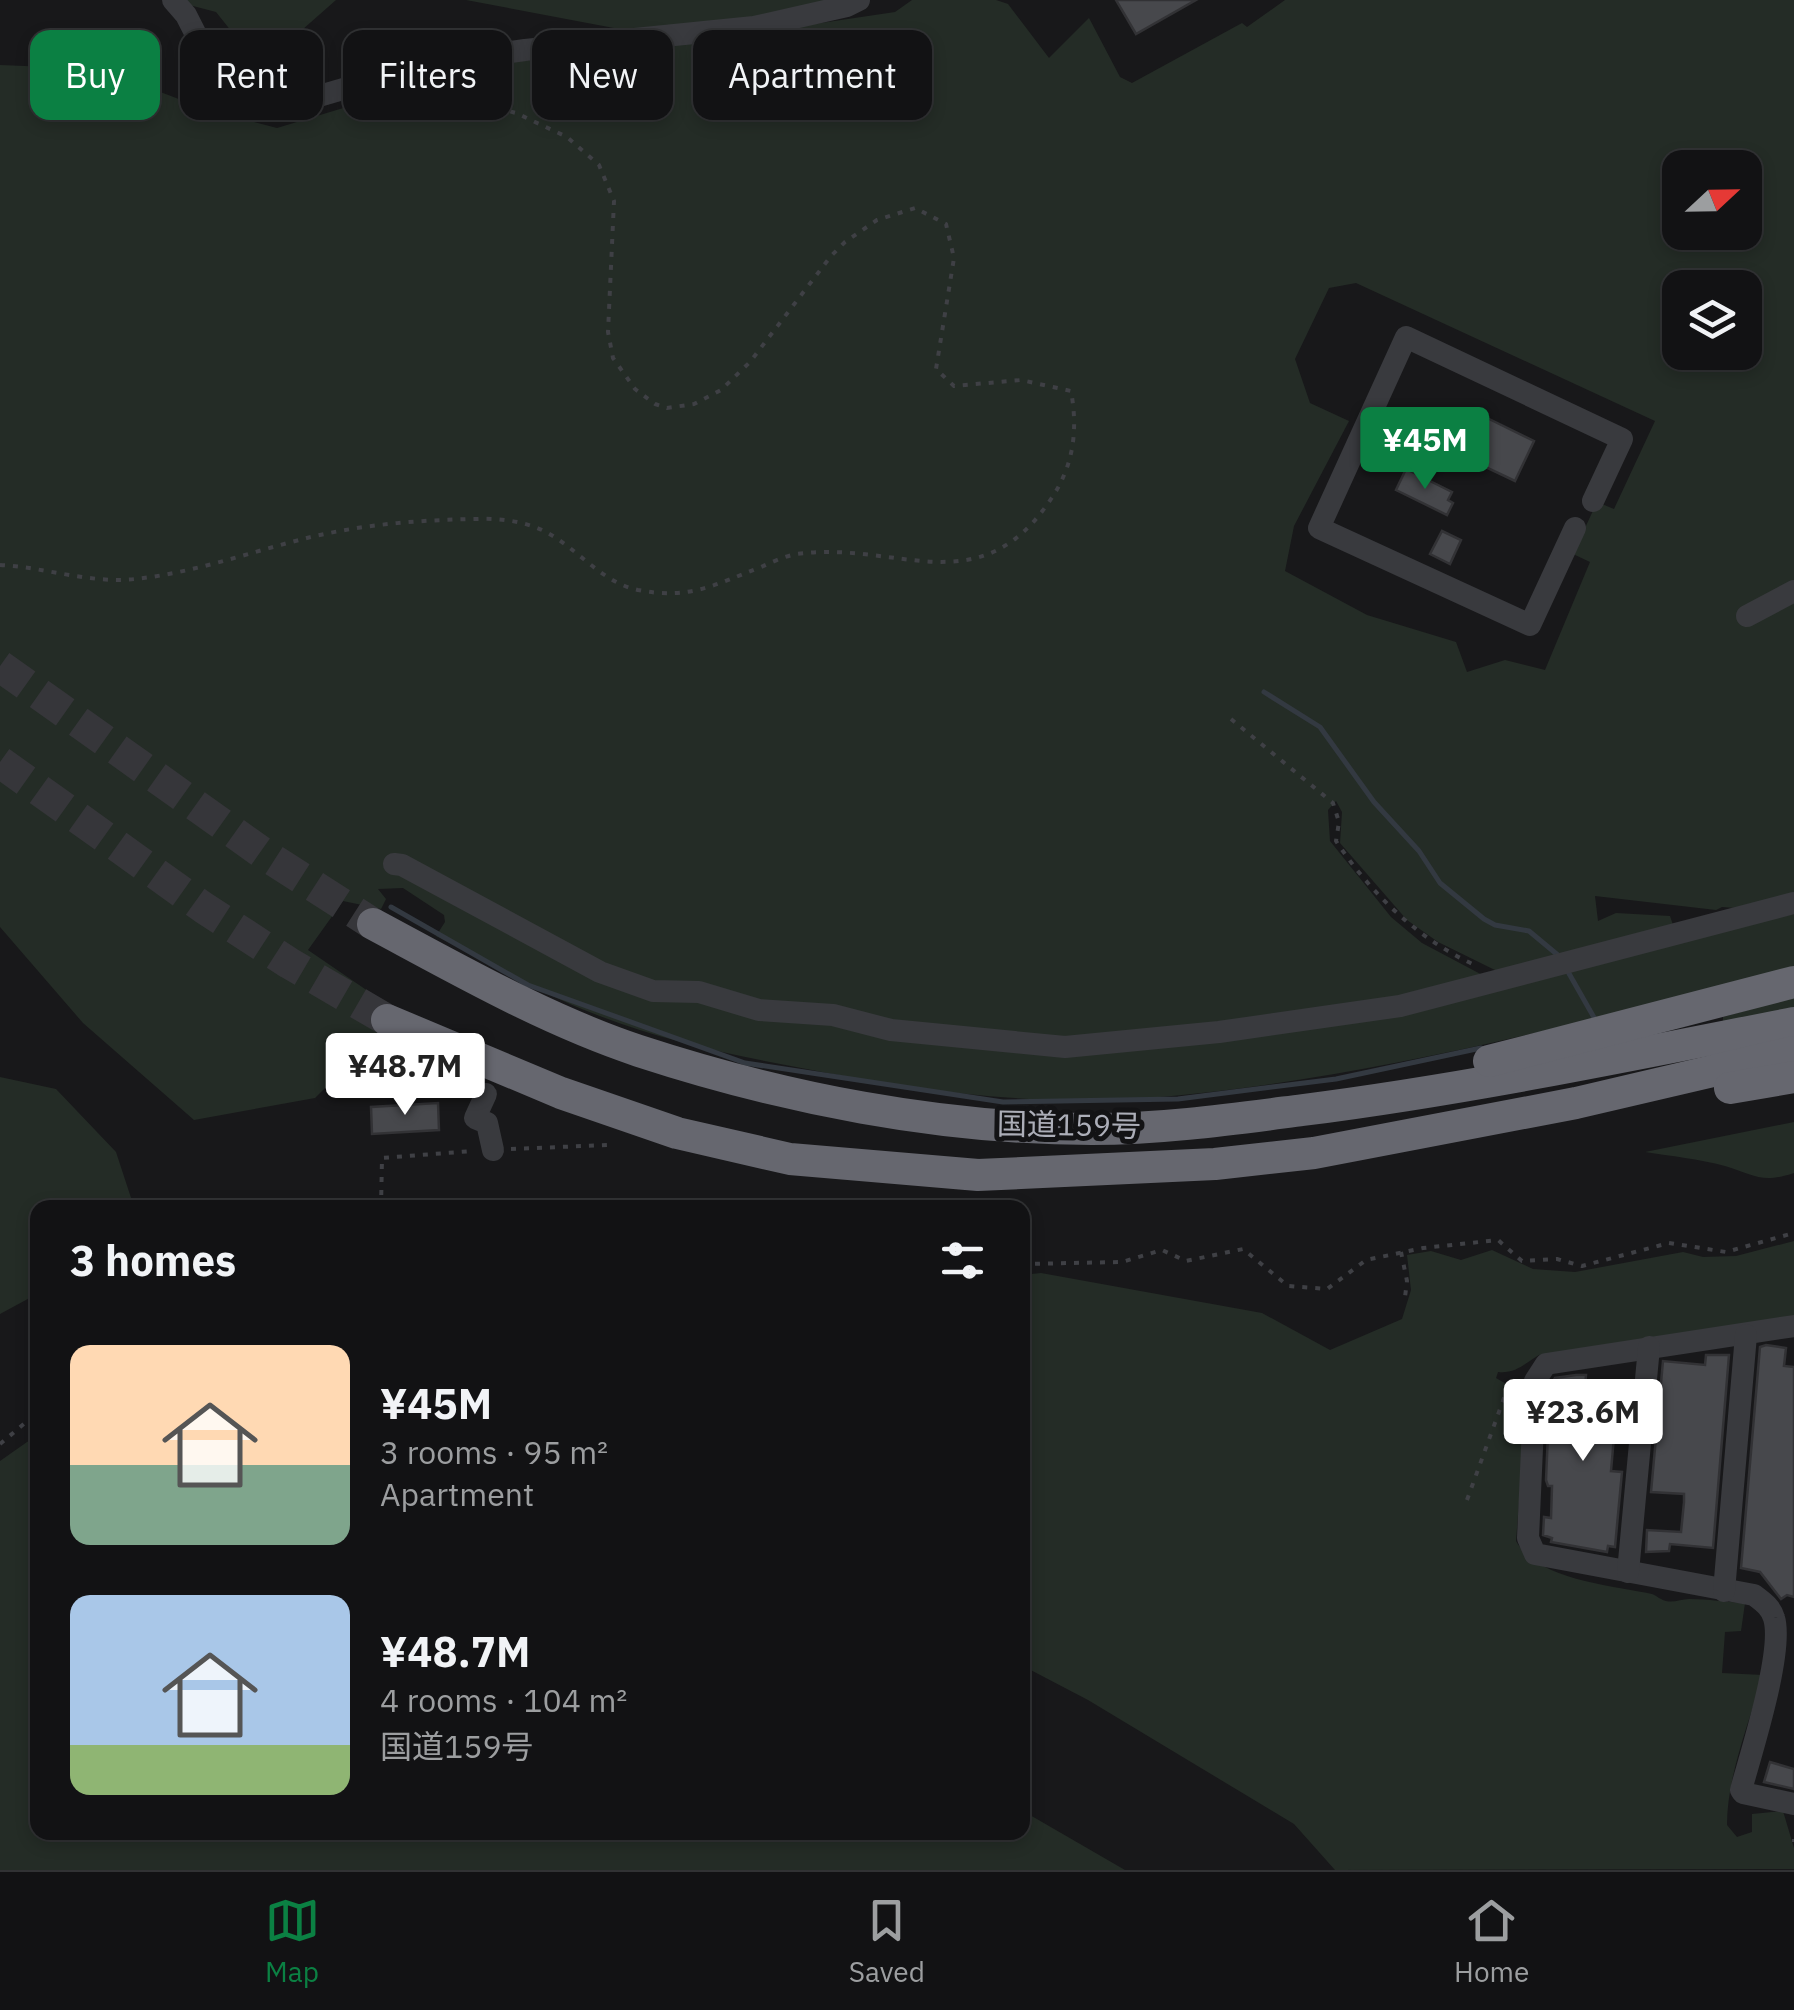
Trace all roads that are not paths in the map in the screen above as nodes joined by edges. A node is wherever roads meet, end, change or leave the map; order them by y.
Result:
1 (172, 0) edge
2 (859, 0) edge
3 (1593, 501) dead end
4 (1575, 528) dead end
5 (1794, 590) edge
6 (1747, 616) dead end
7 (394, 864) dead end
8 (1794, 904) edge
9 (373, 924) tunnel mouth
10 (1794, 982) edge
11 (387, 1020) tunnel mouth
12 (1794, 1022) edge
13 (1794, 1052) edge
14 (1794, 1077) edge
15 (486, 1094) dead end
16 (1196, 1124) junction
17 (1390, 1140) junction
18 (493, 1150) dead end
19 (1794, 1326) edge
20 (1746, 1336) junction
21 (1649, 1347) junction
22 (1628, 1572) junction
23 (1724, 1591) junction
24 (1794, 1644) edge
25 (1771, 1669) junction
26 (1794, 1804) edge

1 - 2 street
3 - 4 street
5 - 6 street
7 - 8 street
9 - 16 highway, 国道159号
10 - 16 highway
11 - 17 highway, 国道159号
12 - 16 highway, 国道159号
13 - 17 highway, 国道159号
14 - 17 highway
15 - 18 street
19 - 20 street
20 - 21 street
20 - 23 street
21 - 22 street
21 - 22 street
22 - 23 street
23 - 25 street
24 - 25 street
25 - 26 street

